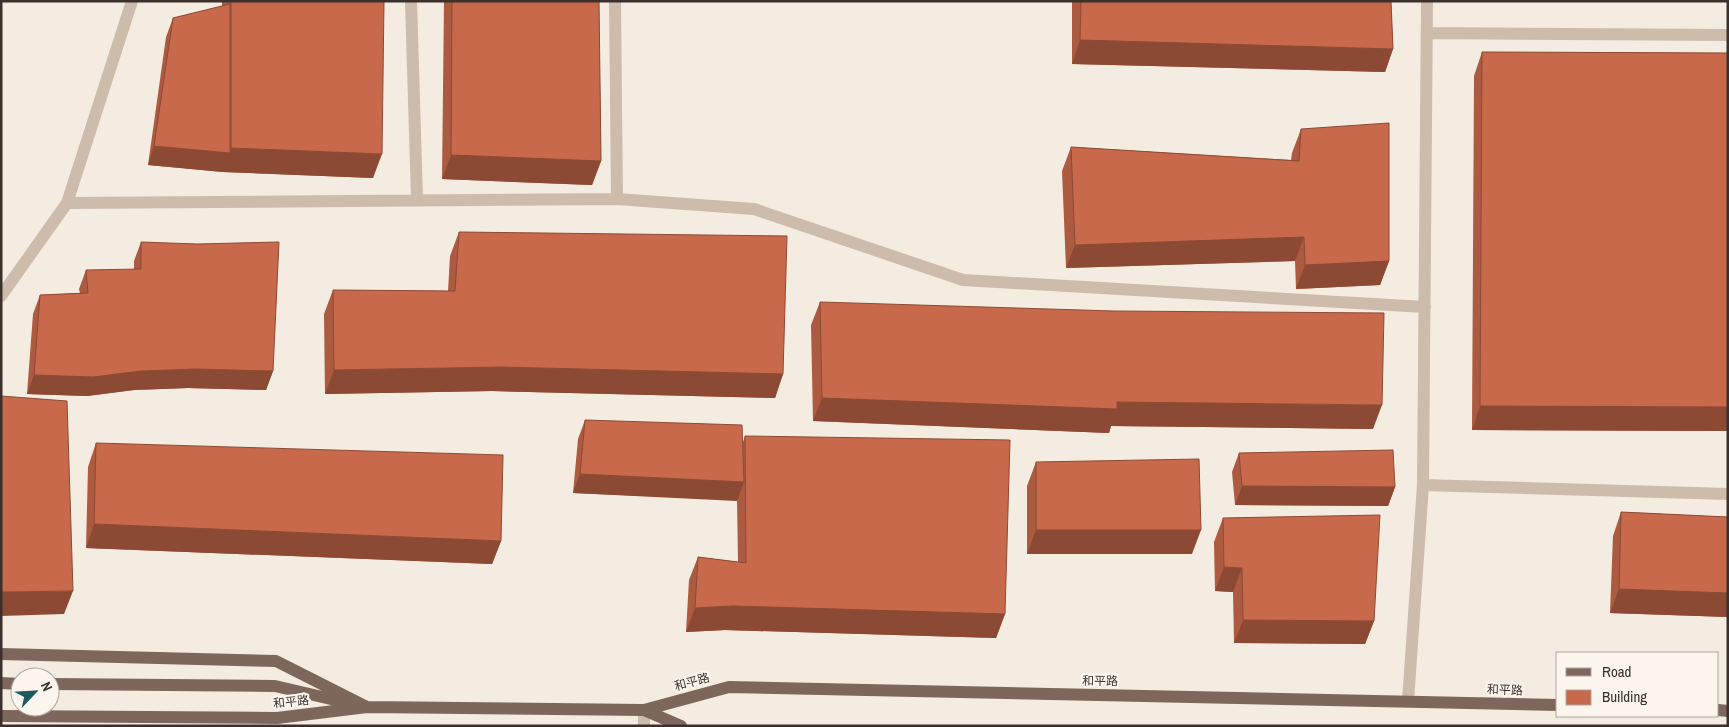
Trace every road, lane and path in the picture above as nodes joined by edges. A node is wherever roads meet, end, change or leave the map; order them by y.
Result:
1 (132, 1) edge
2 (411, 1) edge
3 (615, 1) edge
4 (1427, 1) edge
5 (1426, 33) junction
6 (1728, 35) edge
7 (417, 199) junction
8 (618, 199) junction
9 (67, 203) junction
10 (1, 296) edge
11 (1425, 307) junction
12 (1423, 485) junction
13 (1728, 494) edge
14 (1, 654) edge
15 (60, 684) edge
16 (1408, 701) junction
17 (1556, 705) edge
18 (367, 708) junction
19 (644, 710) junction
20 (1, 716) edge
21 (644, 726) edge
22 (681, 726) edge

1 - 9 street
2 - 7 street
3 - 8 street
4 - 5 street
5 - 6 street
5 - 11 street
7 - 8 street
7 - 9 street
8 - 11 street
9 - 10 street
11 - 12 street
12 - 13 street
12 - 16 street
14 - 18 main road
15 - 18 main road
16 - 17 main road, 和平路
16 - 19 main road, 和平路
18 - 19 main road, 和平路
18 - 20 main road, 和平路
19 - 21 street
19 - 22 main road, 和平路

